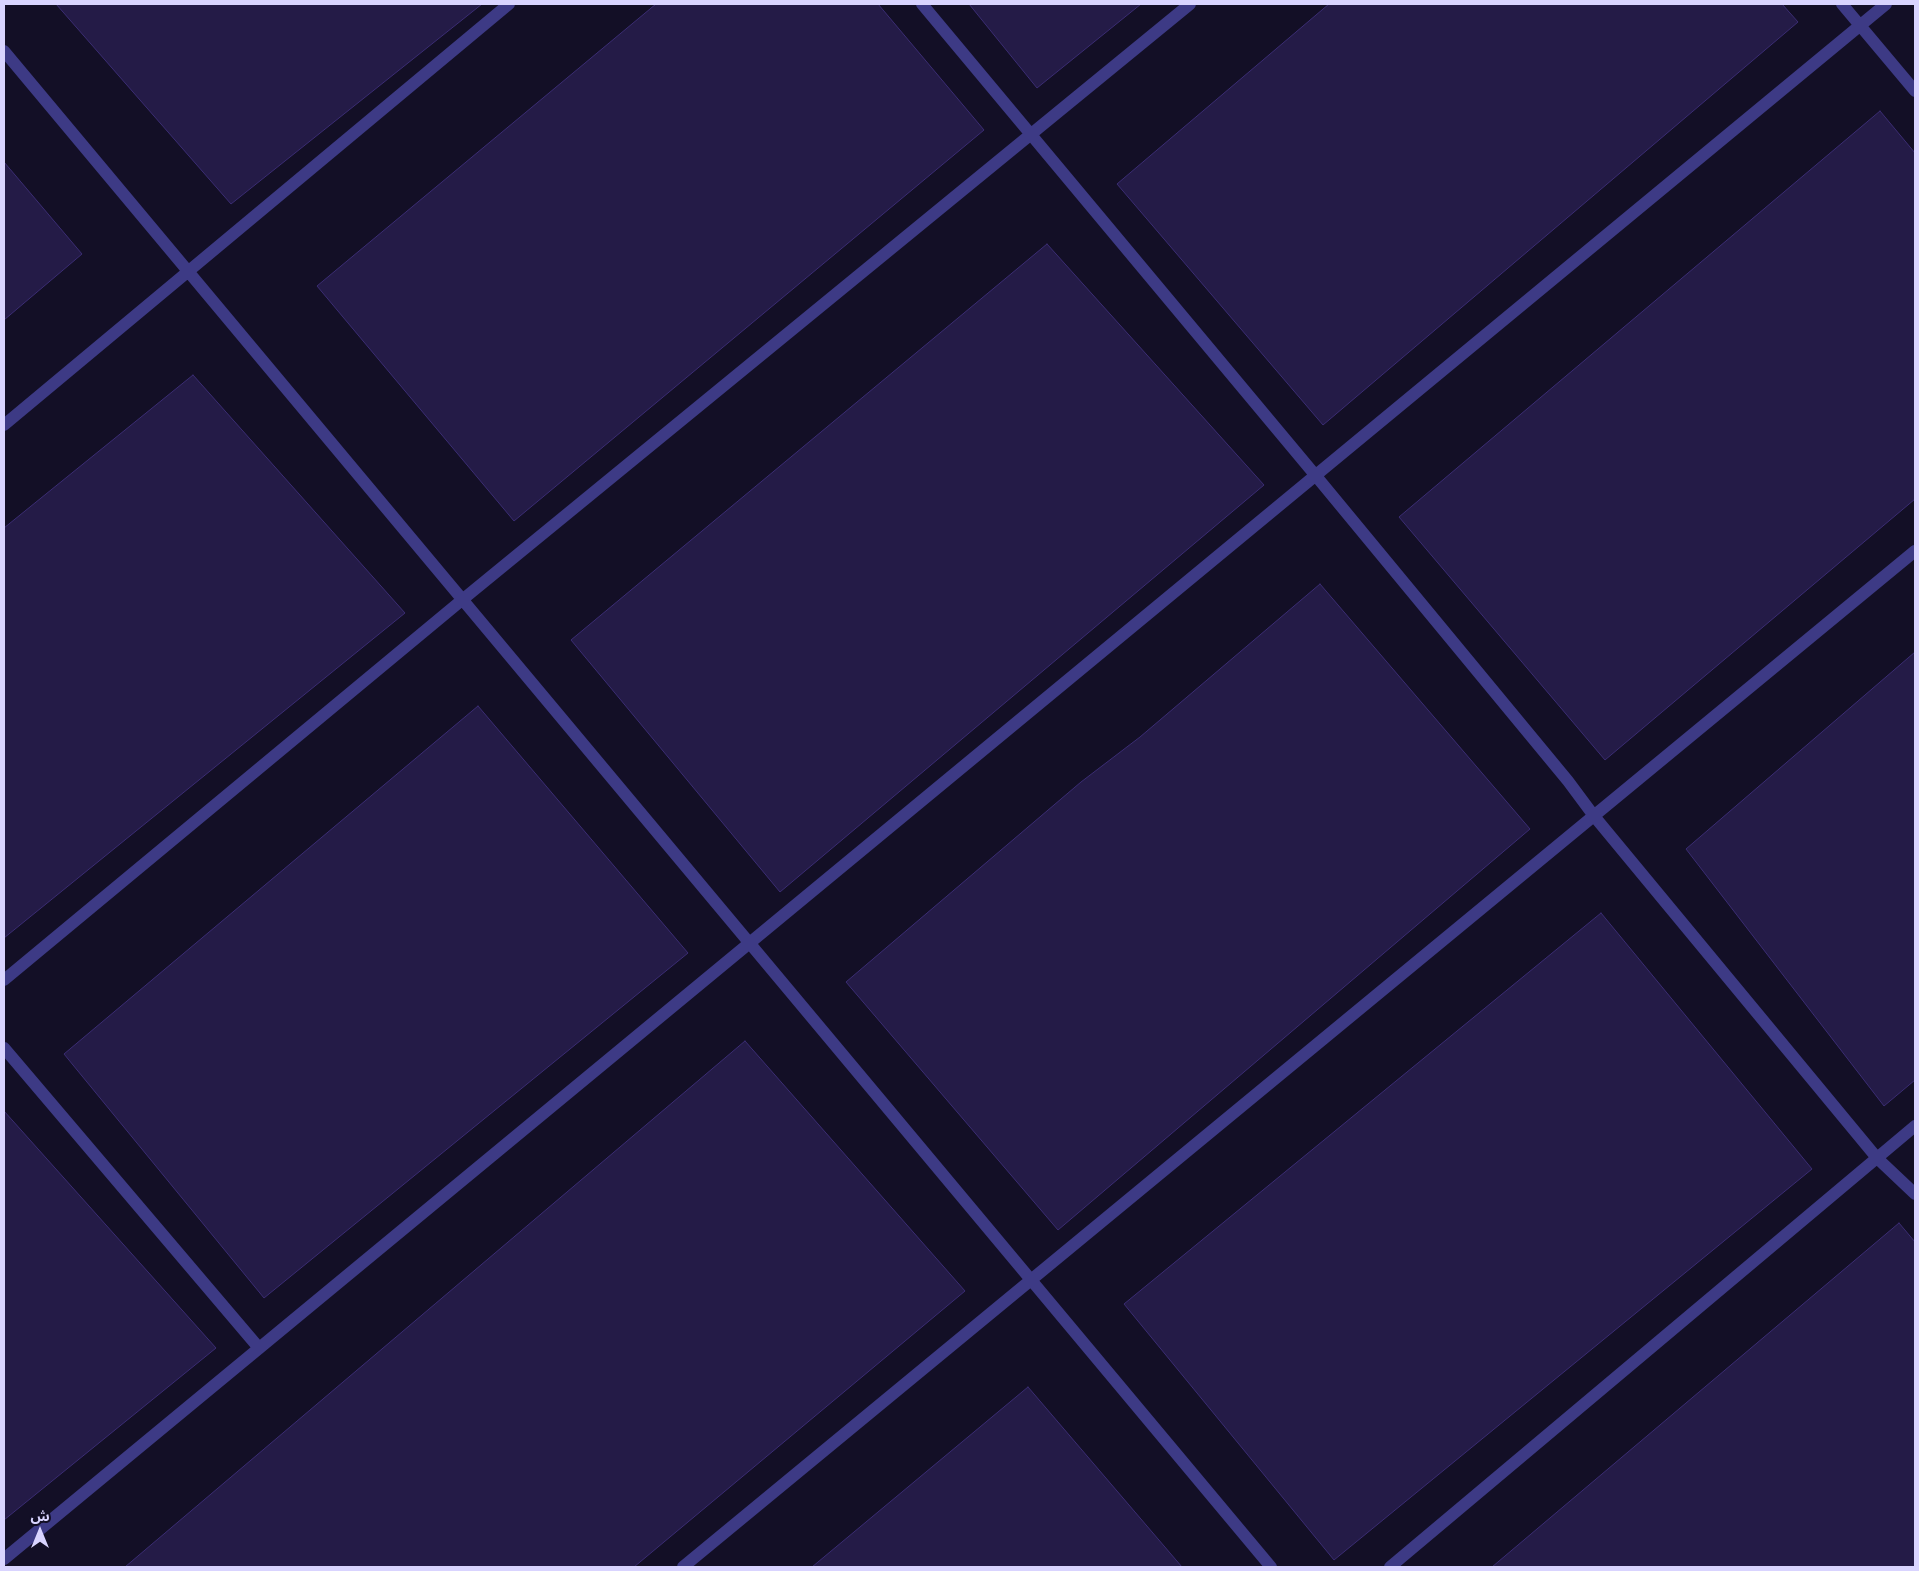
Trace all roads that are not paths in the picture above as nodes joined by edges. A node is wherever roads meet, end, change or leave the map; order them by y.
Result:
1 (509, 4) edge
2 (922, 4) edge
3 (1190, 4) edge
4 (1842, 4) edge
5 (1886, 4) edge
6 (1860, 25) junction
7 (4, 51) edge
8 (1915, 91) edge
9 (1031, 134) junction
10 (188, 272) junction
11 (4, 425) edge
12 (1316, 476) junction
13 (1915, 552) edge
14 (462, 600) junction
15 (1594, 816) junction
16 (750, 944) junction
17 (4, 980) edge
18 (4, 1048) edge
19 (1915, 1126) edge
20 (1877, 1158) junction
21 (1915, 1194) edge
22 (1031, 1280) junction
23 (259, 1348) junction
24 (4, 1559) edge
25 (683, 1567) edge
26 (1271, 1567) edge
27 (1390, 1567) edge

1 - 10 lane
2 - 9 lane
3 - 9 lane
4 - 6 lane
5 - 6 lane
6 - 8 lane
6 - 12 lane
7 - 10 lane
9 - 12 lane
9 - 14 lane
10 - 11 lane
10 - 14 lane
12 - 15 lane
12 - 16 lane
13 - 15 lane
14 - 16 lane
14 - 17 lane
15 - 20 lane
15 - 22 lane
16 - 22 lane
16 - 23 lane
18 - 23 lane
19 - 20 lane
20 - 21 lane
20 - 27 lane
22 - 25 lane
22 - 26 lane
23 - 24 lane

